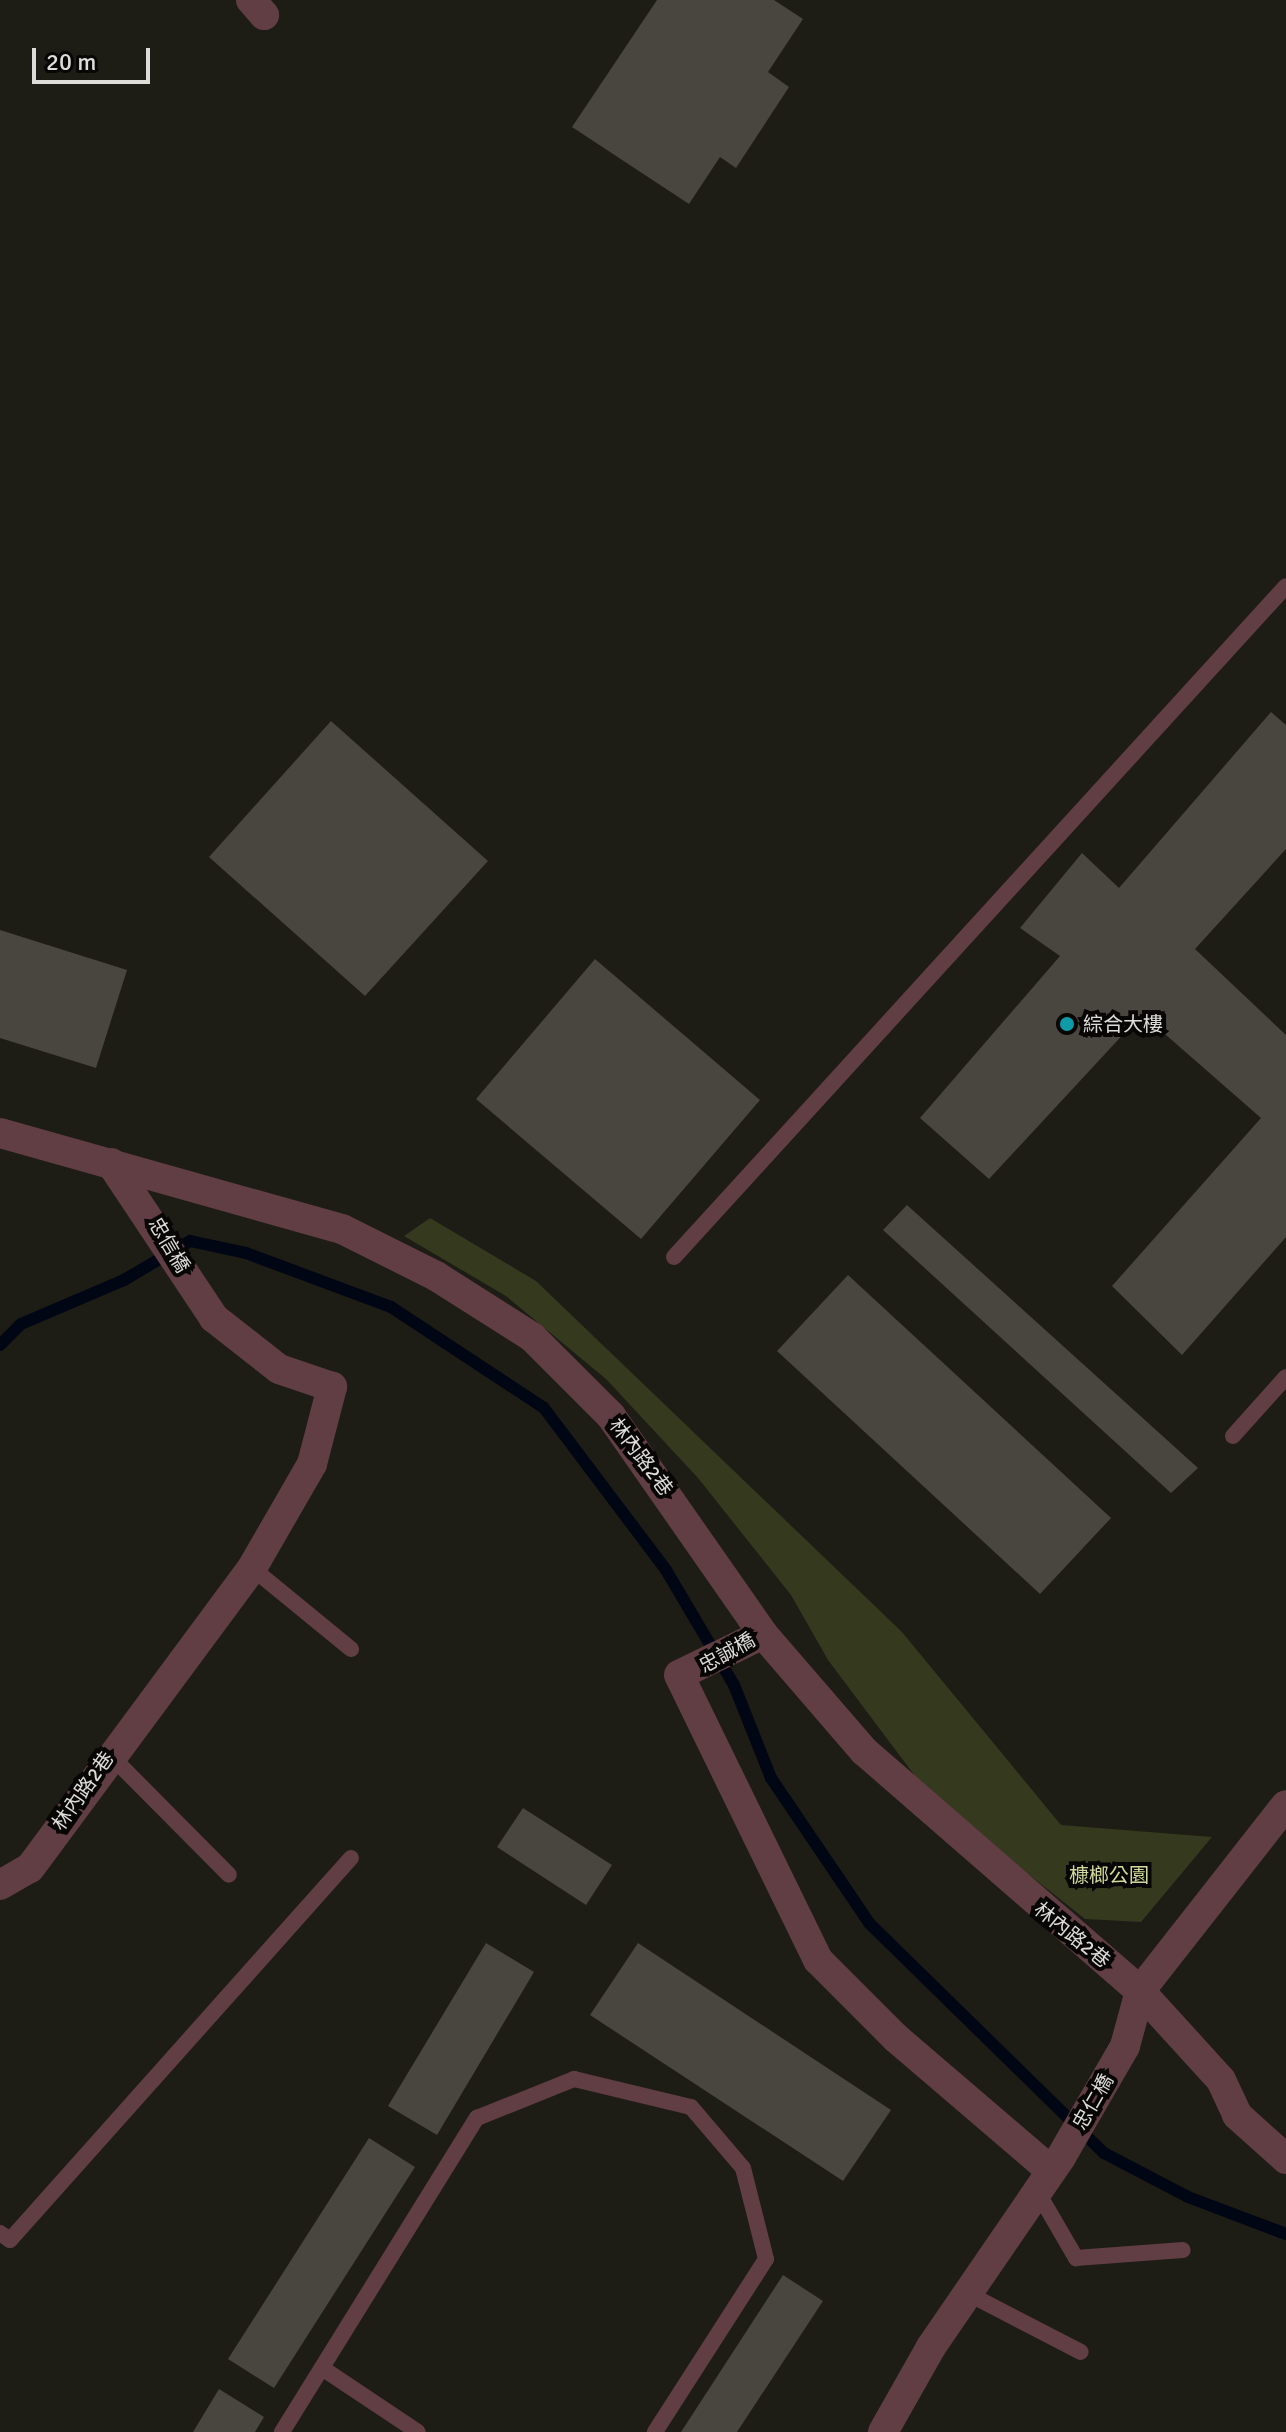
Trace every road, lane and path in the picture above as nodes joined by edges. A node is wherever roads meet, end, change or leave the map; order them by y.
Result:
1 (1286, 586) edge
2 (0, 1133) edge
3 (111, 1163) junction
4 (674, 1257) dead end
5 (194, 1286) joint
6 (1286, 1377) edge
7 (1233, 1436) dead end
8 (252, 1568) junction
9 (763, 1634) junction
10 (351, 1649) dead end
11 (109, 1754) junction
12 (1286, 1805) edge
13 (351, 1858) dead end
14 (229, 1875) dead end
15 (0, 1885) edge
16 (1140, 1991) junction
17 (1286, 2159) edge
18 (1050, 2173) junction
19 (0, 2233) edge
20 (1183, 2250) dead end
21 (967, 2293) junction
22 (1081, 2352) dead end
23 (322, 2368) junction
24 (282, 2432) edge
25 (418, 2432) edge
26 (655, 2432) edge
27 (883, 2432) edge

1 - 4 lane
2 - 3 street, 林內路2巷
3 - 5 street, 忠信橋
3 - 9 street, 林內路2巷
5 - 8 street, 林內路2巷
6 - 7 lane
8 - 10 lane
8 - 11 street, 林內路2巷
9 - 16 street, 林內路2巷
9 - 18 street, 忠誠橋
11 - 14 lane
11 - 15 street, 林內路2巷
12 - 16 street
13 - 19 lane
16 - 17 street, 林內路2巷
16 - 18 street, 忠仁橋
18 - 20 lane
18 - 21 street, 忠仁橋
21 - 22 lane
21 - 27 street, 忠仁橋
23 - 24 lane
23 - 25 lane
23 - 26 lane

